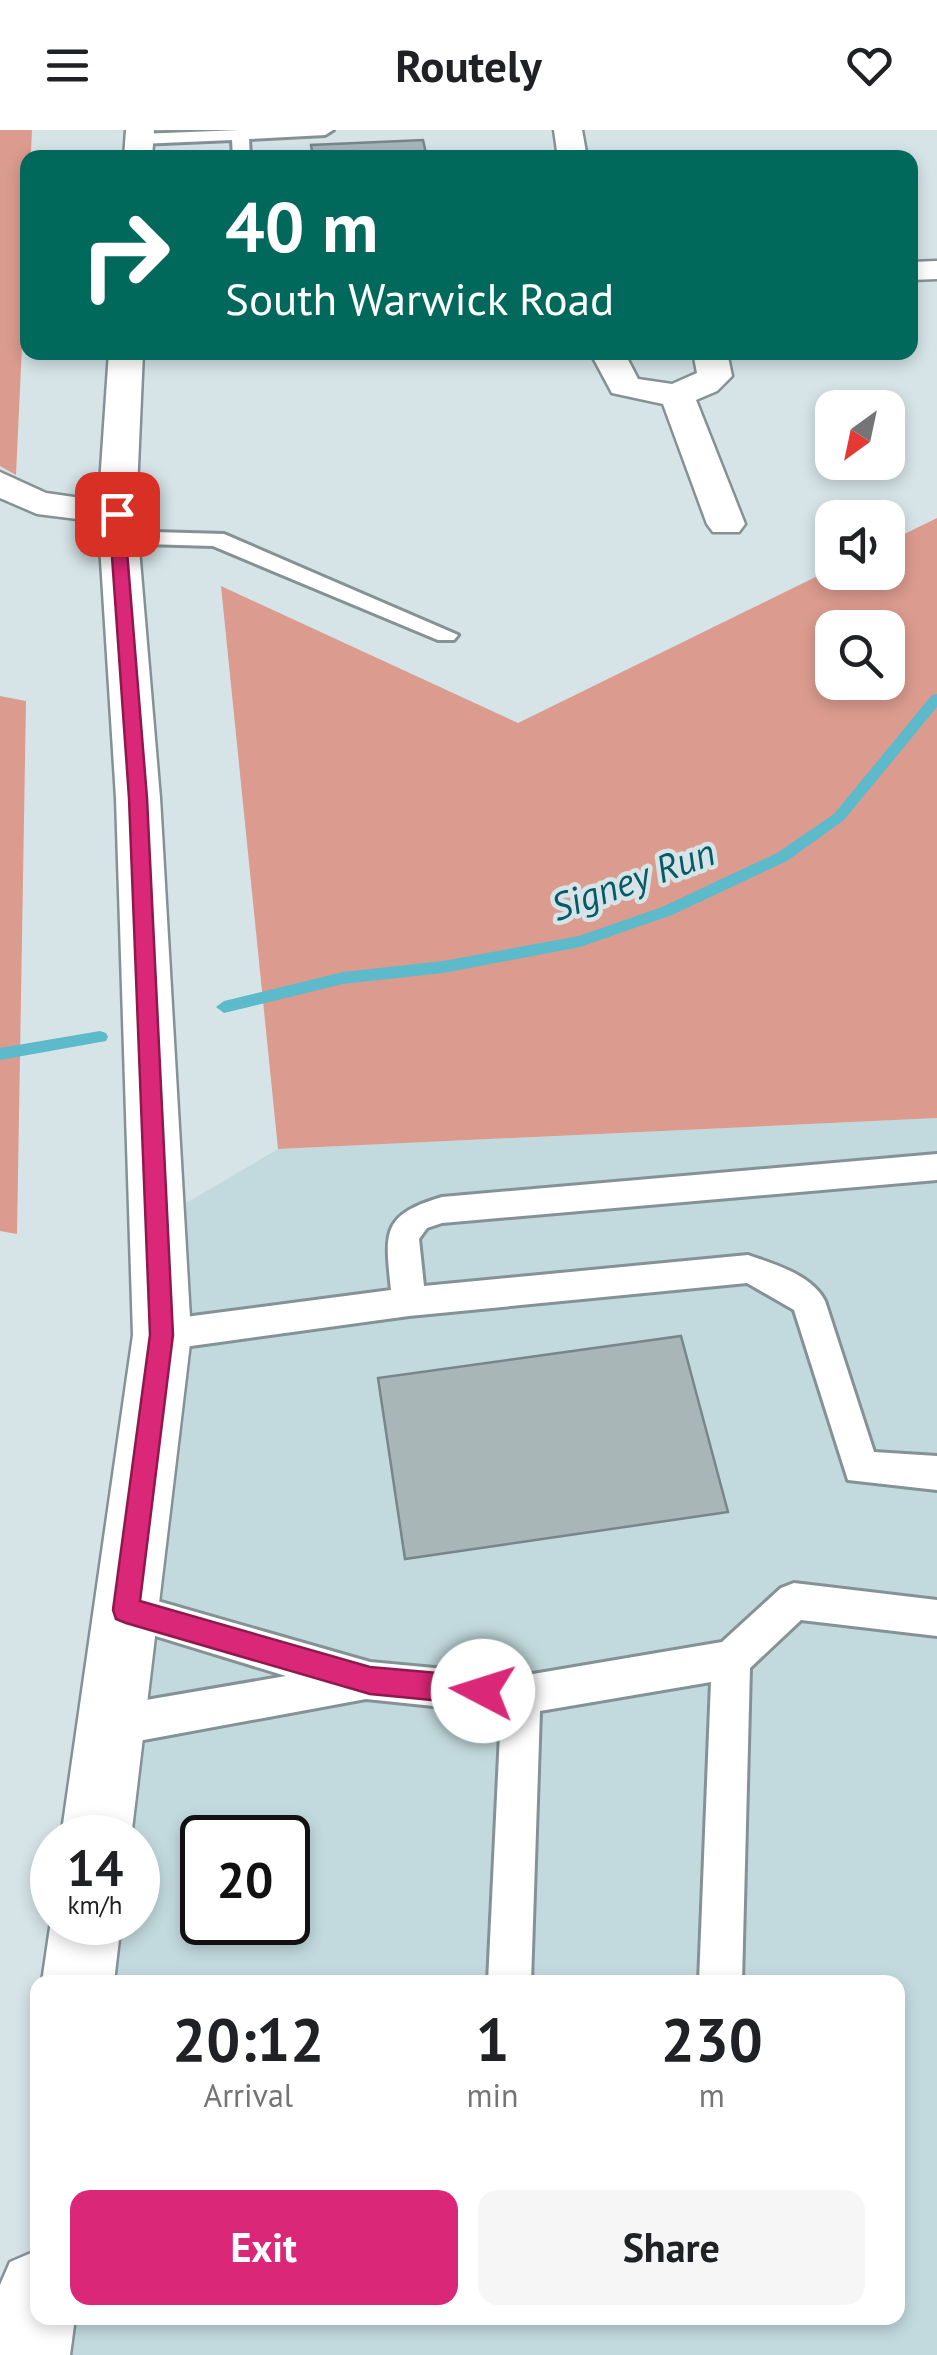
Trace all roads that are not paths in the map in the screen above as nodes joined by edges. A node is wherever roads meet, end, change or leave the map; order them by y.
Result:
1 (325, 130) edge
2 (240, 135) junction
3 (139, 142) edge
4 (241, 150) edge
5 (126, 360) edge
6 (611, 360) edge
7 (712, 360) edge
8 (677, 394) junction
9 (0, 484) edge
10 (726, 524) dead end
11 (118, 526) junction
12 (446, 635) dead end
13 (937, 1166) edge
14 (409, 1302) junction
15 (162, 1335) junction
16 (937, 1474) edge
17 (126, 1610) junction
18 (937, 1618) edge
19 (731, 1660) junction
20 (370, 1681) junction
21 (521, 1694) junction
22 (111, 1726) junction
23 (99, 1815) edge
24 (82, 1945) edge
25 (79, 1975) edge
26 (510, 1975) edge
27 (721, 1975) edge
28 (33, 2325) edge
29 (29, 2355) edge

1 - 2 lane
2 - 3 lane
2 - 4 lane
5 - 11 street
6 - 8 street
7 - 8 street
8 - 10 street
9 - 11 street
11 - 12 lane
11 - 15 street
13 - 14 lane
14 - 15 lane
14 - 16 lane
15 - 17 street
17 - 20 lane
17 - 22 street
18 - 19 lane
19 - 21 lane
19 - 27 lane
20 - 21 lane
20 - 22 lane
21 - 26 lane
22 - 23 street
24 - 25 street
28 - 29 street

